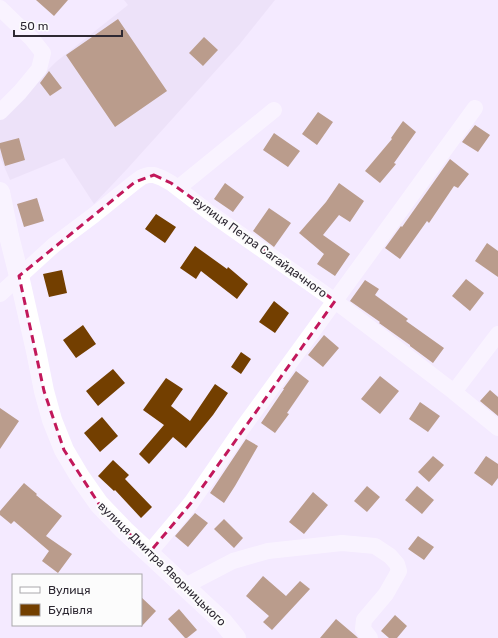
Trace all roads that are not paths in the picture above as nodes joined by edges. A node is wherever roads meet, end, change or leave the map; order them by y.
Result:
1 (0, 8) edge
2 (475, 108) dead end
3 (274, 110) dead end
4 (0, 112) edge
5 (178, 188) junction
6 (0, 192) edge
7 (19, 276) junction
8 (0, 294) edge
9 (335, 301) junction
10 (498, 334) edge
11 (454, 392) junction
12 (498, 428) edge
13 (149, 553) junction
14 (185, 586) junction
15 (236, 638) edge
16 (370, 638) edge

1 - 4 street
2 - 9 street
3 - 5 street
5 - 7 street, вулиця Петра Сагайдачного
5 - 9 street, вулиця Петра Сагайдачного
6 - 7 street, вулиця Дмитра Яворницького
7 - 8 street, вулиця Петра Сагайдачного
7 - 13 street, вулиця Дмитра Яворницького
9 - 11 street, вулиця Петра Сагайдачного
9 - 13 street
10 - 11 street
11 - 12 street, вулиця Петра Сагайдачного
13 - 14 street, вулиця Дмитра Яворницького
14 - 15 street, вулиця Дмитра Яворницького
14 - 16 street

